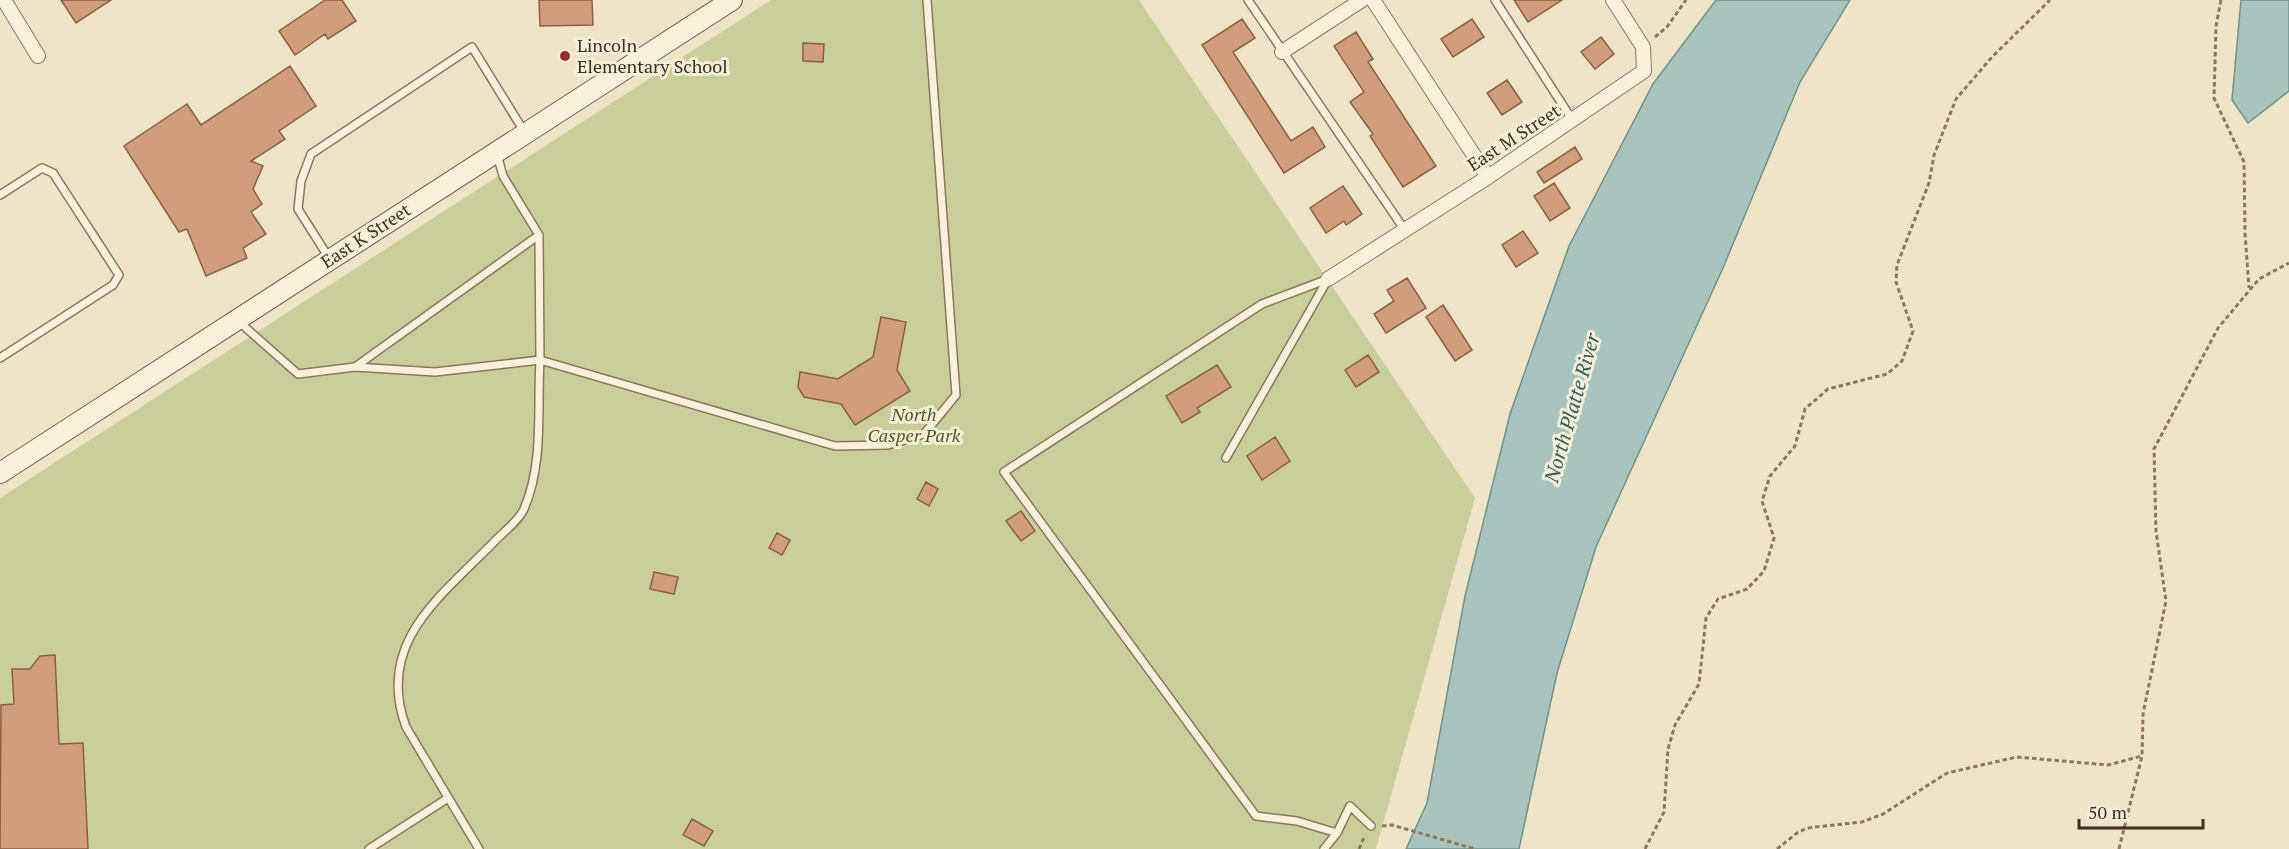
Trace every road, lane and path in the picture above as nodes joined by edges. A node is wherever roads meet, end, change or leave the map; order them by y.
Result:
1 (4, 0) edge
2 (732, 0) edge
3 (927, 0) edge
4 (1248, 0) edge
5 (1362, 0) edge
6 (1373, 0) edge
7 (1495, 0) edge
8 (1612, 0) edge
9 (1686, 0) edge
10 (2050, 0) edge
11 (2221, 0) edge
12 (1643, 47) junction
13 (1282, 52) junction
14 (38, 56) dead end
15 (1574, 121) junction
16 (525, 133) junction
17 (496, 152) junction
18 (1488, 177) junction
19 (0, 195) edge
20 (1404, 229) junction
21 (539, 235) junction
22 (330, 259) junction
23 (2289, 263) edge
24 (1329, 279) junction
25 (2249, 290) junction
26 (237, 320) junction
27 (0, 358) edge
28 (540, 360) junction
29 (355, 367) junction
30 (1226, 458) dead end
31 (0, 473) edge
32 (2142, 756) junction
33 (448, 798) junction
34 (1392, 825) dead end
35 (1371, 826) dead end
36 (1337, 833) junction
37 (369, 849) edge
38 (479, 849) edge
39 (1324, 849) edge
40 (1475, 849) edge
41 (1646, 849) edge
42 (1777, 849) edge
43 (2119, 849) edge

1 - 14 street
2 - 16 street, East K Street
3 - 28 lane
4 - 13 lane
5 - 13 street
6 - 18 street
7 - 15 lane
8 - 12 street
9 - 12 path
10 - 41 path
11 - 25 path
12 - 15 street, East M Street
13 - 20 lane
15 - 18 street, East M Street
16 - 17 street, East K Street
16 - 22 lane
17 - 21 lane
17 - 22 street, East K Street
18 - 20 street, East M Street
19 - 27 lane
20 - 24 street, East M Street
21 - 28 lane
21 - 29 lane
22 - 26 street, East K Street
23 - 25 path
24 - 30 lane
24 - 36 lane
25 - 32 path
26 - 29 lane
26 - 31 street, East K Street
28 - 29 lane
28 - 33 lane
32 - 42 path
32 - 43 path
33 - 37 lane
33 - 38 lane
34 - 40 path
35 - 36 lane
36 - 39 lane

